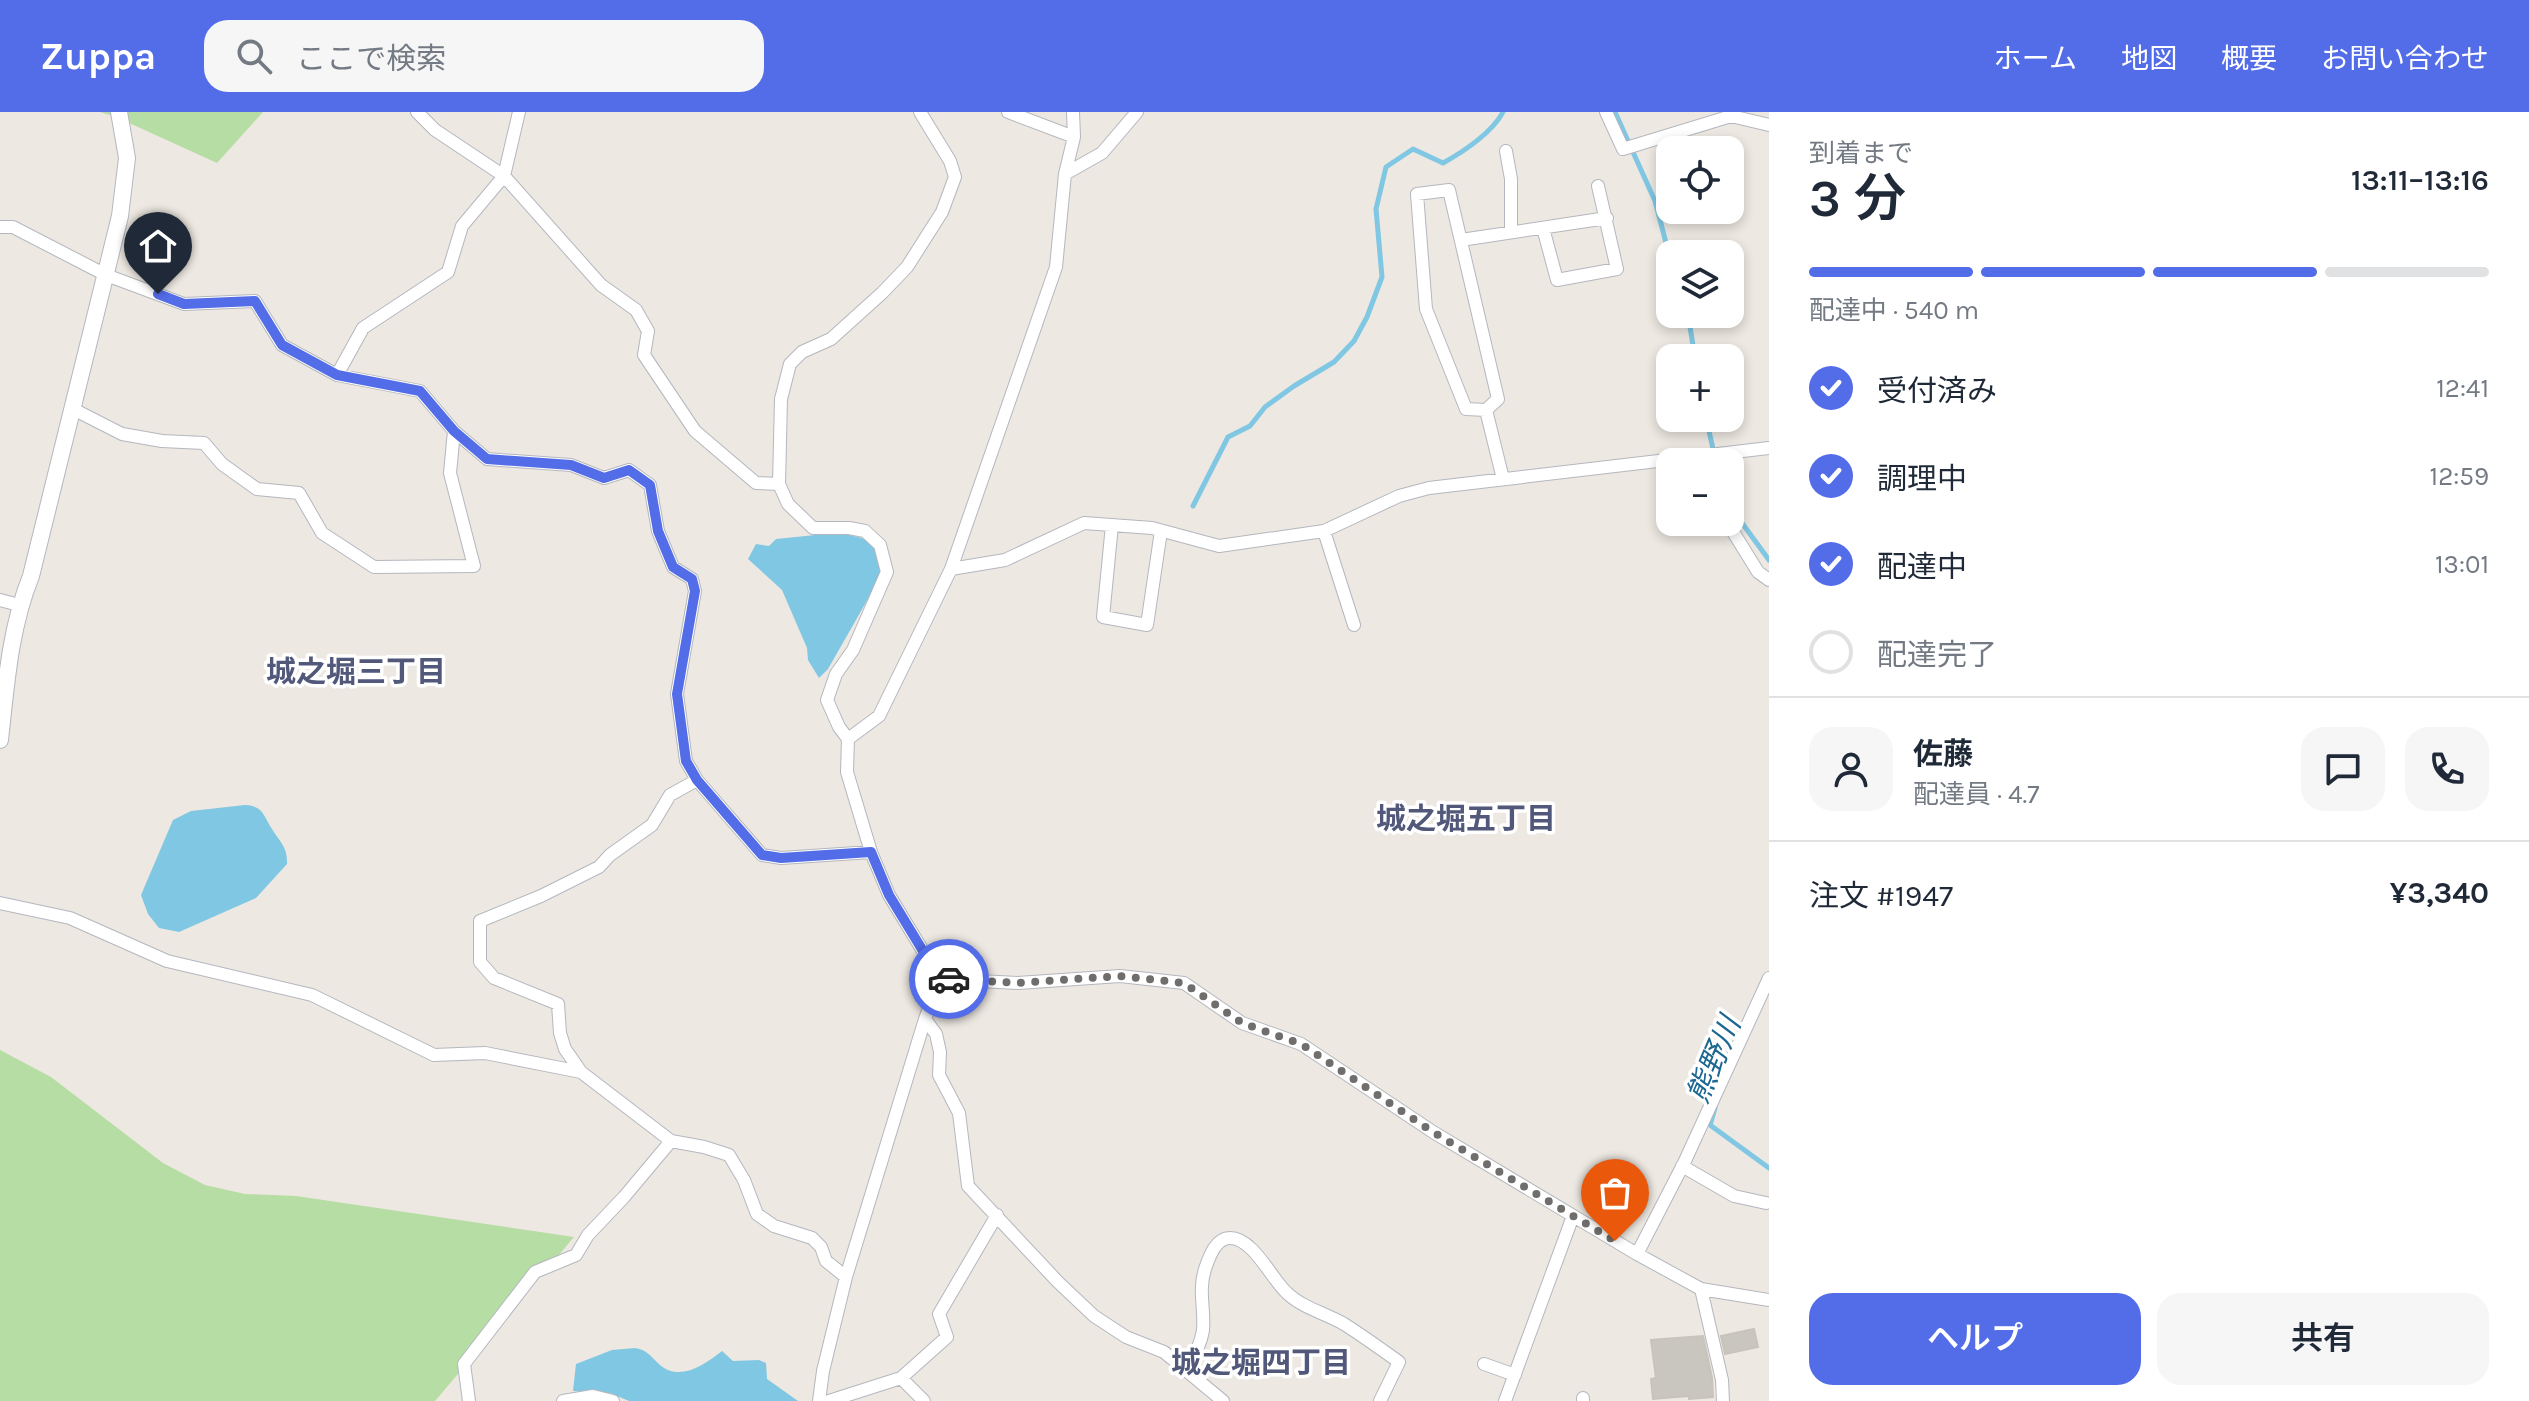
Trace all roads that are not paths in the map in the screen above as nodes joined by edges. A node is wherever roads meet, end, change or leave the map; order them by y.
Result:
1 (119, 112) edge
2 (417, 112) edge
3 (519, 112) edge
4 (920, 112) edge
5 (1008, 112) edge
6 (1073, 112) edge
7 (1137, 112) edge
8 (1606, 112) edge
9 (1769, 125) edge
10 (1074, 137) junction
11 (1506, 151) dead end
12 (1065, 174) junction
13 (504, 176) junction
14 (1598, 186) dead end
15 (1607, 218) junction
16 (0, 227) edge
17 (1543, 228) junction
18 (1511, 232) junction
19 (1461, 240) junction
20 (106, 275) junction
21 (337, 375) junction
22 (71, 408) junction
23 (1486, 410) junction
24 (454, 431) junction
25 (1769, 448) edge
26 (1744, 452) edge
27 (1656, 464) edge
28 (1503, 479) junction
29 (779, 484) junction
30 (1112, 525) junction
31 (1161, 531) junction
32 (1324, 531) junction
33 (1736, 536) edge
34 (951, 569) junction
35 (1769, 580) edge
36 (0, 600) edge
37 (19, 605) junction
38 (1354, 625) dead end
39 (848, 739) junction
40 (0, 740) edge
41 (697, 780) junction
42 (871, 852) junction
43 (0, 903) edge
44 (1769, 978) edge
45 (940, 979) junction
46 (1756, 1007) junction
47 (1769, 1014) edge
48 (925, 1019) junction
49 (581, 1072) junction
50 (671, 1141) junction
51 (1682, 1166) junction
52 (1766, 1203) dead end
53 (997, 1215) junction
54 (1573, 1216) junction
55 (1637, 1254) junction
56 (846, 1277) junction
57 (1701, 1289) junction
58 (1769, 1300) edge
59 (1484, 1364) dead end
60 (1187, 1369) junction
61 (1515, 1375) junction
62 (901, 1378) junction
63 (469, 1401) edge
64 (563, 1401) edge
65 (613, 1401) edge
66 (819, 1401) edge
67 (829, 1401) edge
68 (924, 1401) edge
69 (1223, 1401) edge
70 (1380, 1401) edge
71 (1505, 1401) edge
72 (1723, 1401) edge

1 - 20 street
2 - 13 street
3 - 13 street
4 - 29 street
5 - 10 street
6 - 10 street
7 - 12 street
8 - 9 street
10 - 12 street
11 - 18 street
12 - 34 street
13 - 21 street
13 - 29 street
14 - 15 street
15 - 17 street
15 - 17 street
16 - 20 street
17 - 18 street
18 - 19 street
19 - 23 street
19 - 23 street
20 - 21 street
20 - 22 street
21 - 24 street
22 - 24 street
22 - 37 street
23 - 28 street
24 - 41 street
25 - 26 street
27 - 28 street
28 - 32 street
29 - 39 street
30 - 31 street
30 - 31 street
30 - 34 street
31 - 32 street
32 - 38 street
33 - 35 street
34 - 39 street
36 - 37 street
37 - 40 street
39 - 42 street
41 - 42 street
41 - 49 street
42 - 45 street
43 - 49 street
44 - 46 street
45 - 48 street
45 - 54 street
46 - 47 street
46 - 51 street
48 - 53 street
48 - 56 street
49 - 50 street
50 - 56 street
50 - 63 street
51 - 52 street
51 - 55 street
53 - 60 street
53 - 62 street
54 - 55 street
54 - 61 street
55 - 57 street
56 - 66 street
57 - 58 street
57 - 72 street
59 - 61 street
60 - 69 street
60 - 70 street
61 - 71 street
62 - 67 street
62 - 68 street
64 - 65 street

